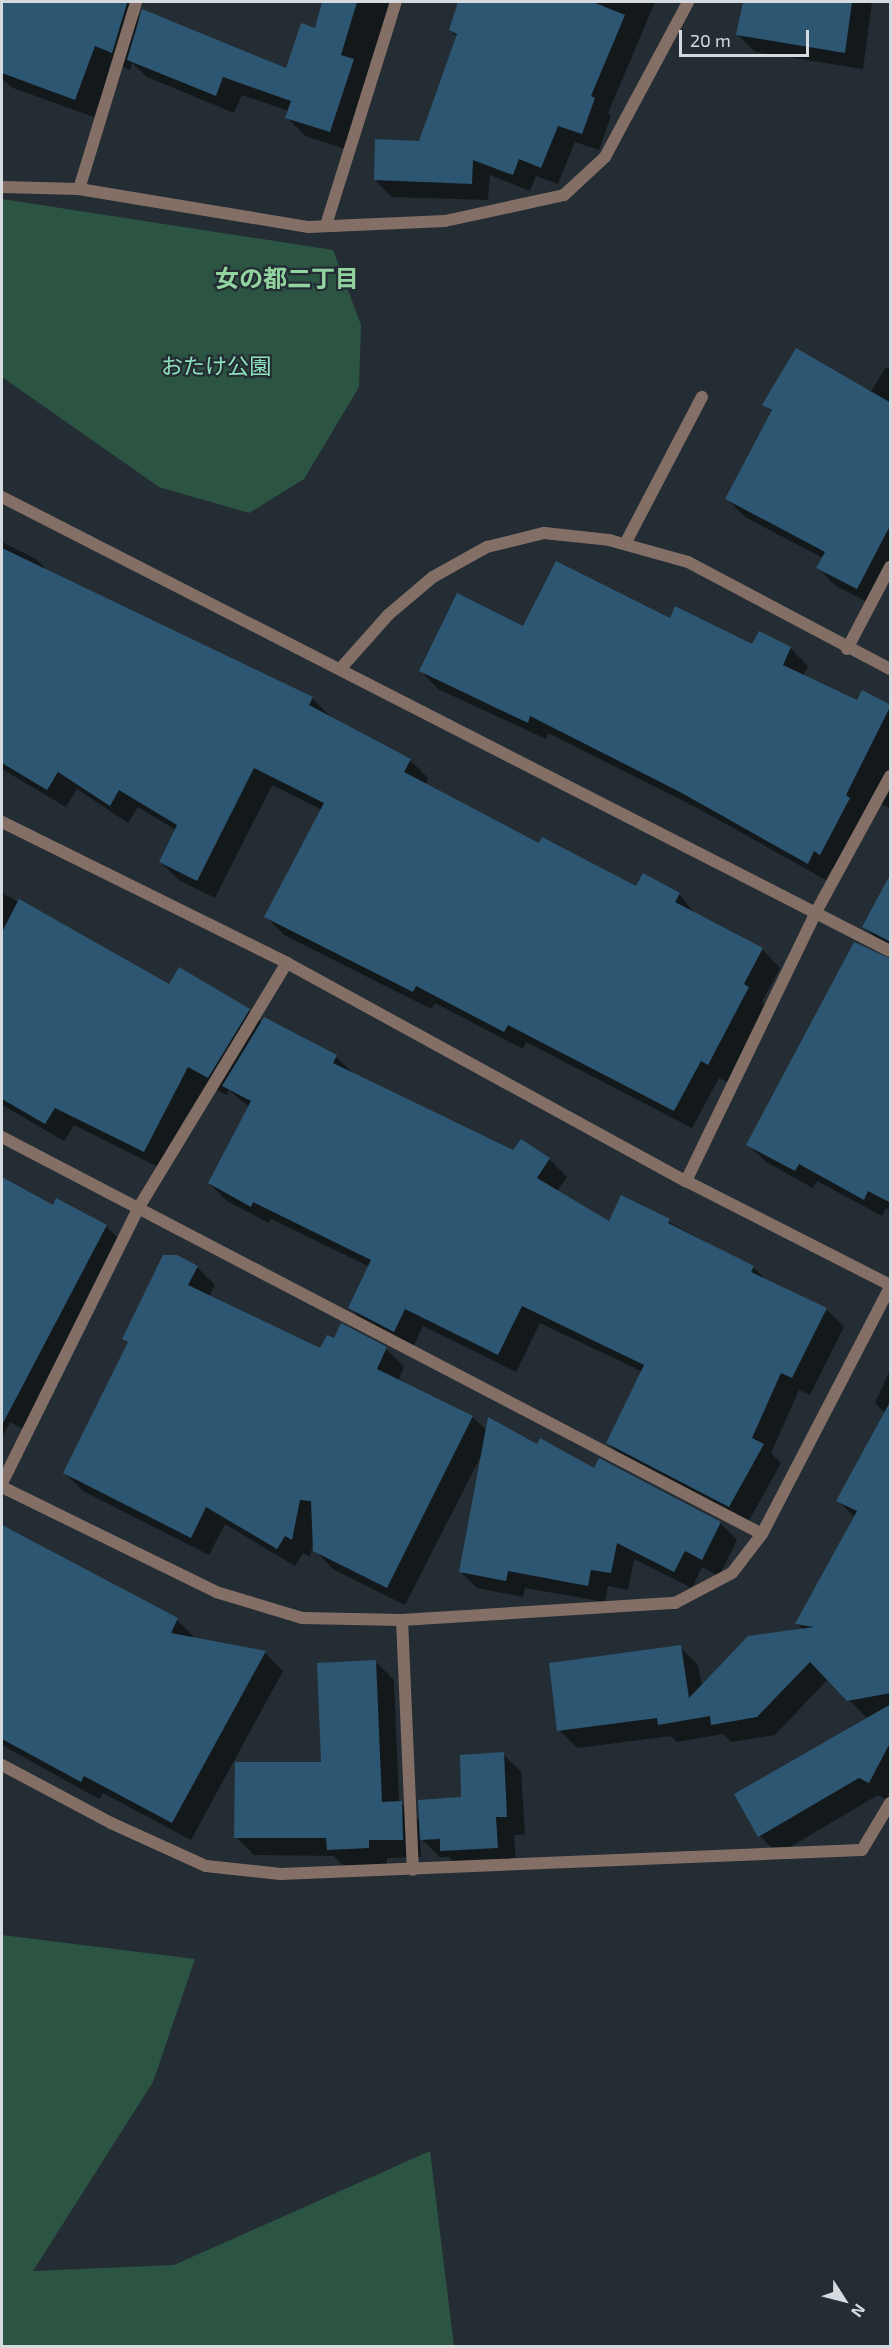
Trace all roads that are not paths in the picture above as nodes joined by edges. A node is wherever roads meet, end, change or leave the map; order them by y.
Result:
1 (136, 2) edge
2 (396, 2) edge
3 (688, 2) edge
4 (2, 186) edge
5 (79, 189) junction
6 (326, 225) junction
7 (702, 397) dead end
8 (2, 497) edge
9 (625, 544) junction
10 (891, 567) edge
11 (847, 649) junction
12 (341, 668) junction
13 (891, 669) edge
14 (891, 776) edge
15 (2, 822) edge
16 (816, 912) junction
17 (891, 951) edge
18 (287, 963) junction
19 (2, 1137) edge
20 (686, 1181) junction
21 (139, 1207) junction
22 (891, 1286) edge
23 (2, 1485) edge
24 (762, 1534) junction
25 (402, 1620) junction
26 (2, 1765) edge
27 (891, 1803) edge
28 (413, 1870) junction

1 - 5 street
2 - 6 street
3 - 6 street
4 - 5 street
5 - 6 street
7 - 9 street
8 - 12 street
9 - 11 street
9 - 12 street
10 - 11 street
11 - 13 street
12 - 16 street
14 - 16 street
15 - 18 street
16 - 17 street
16 - 20 street
18 - 20 street
18 - 21 street
19 - 21 street
20 - 22 street
21 - 23 street
21 - 24 street
22 - 24 street
23 - 25 street
24 - 25 street
25 - 28 street
26 - 28 street
27 - 28 street

